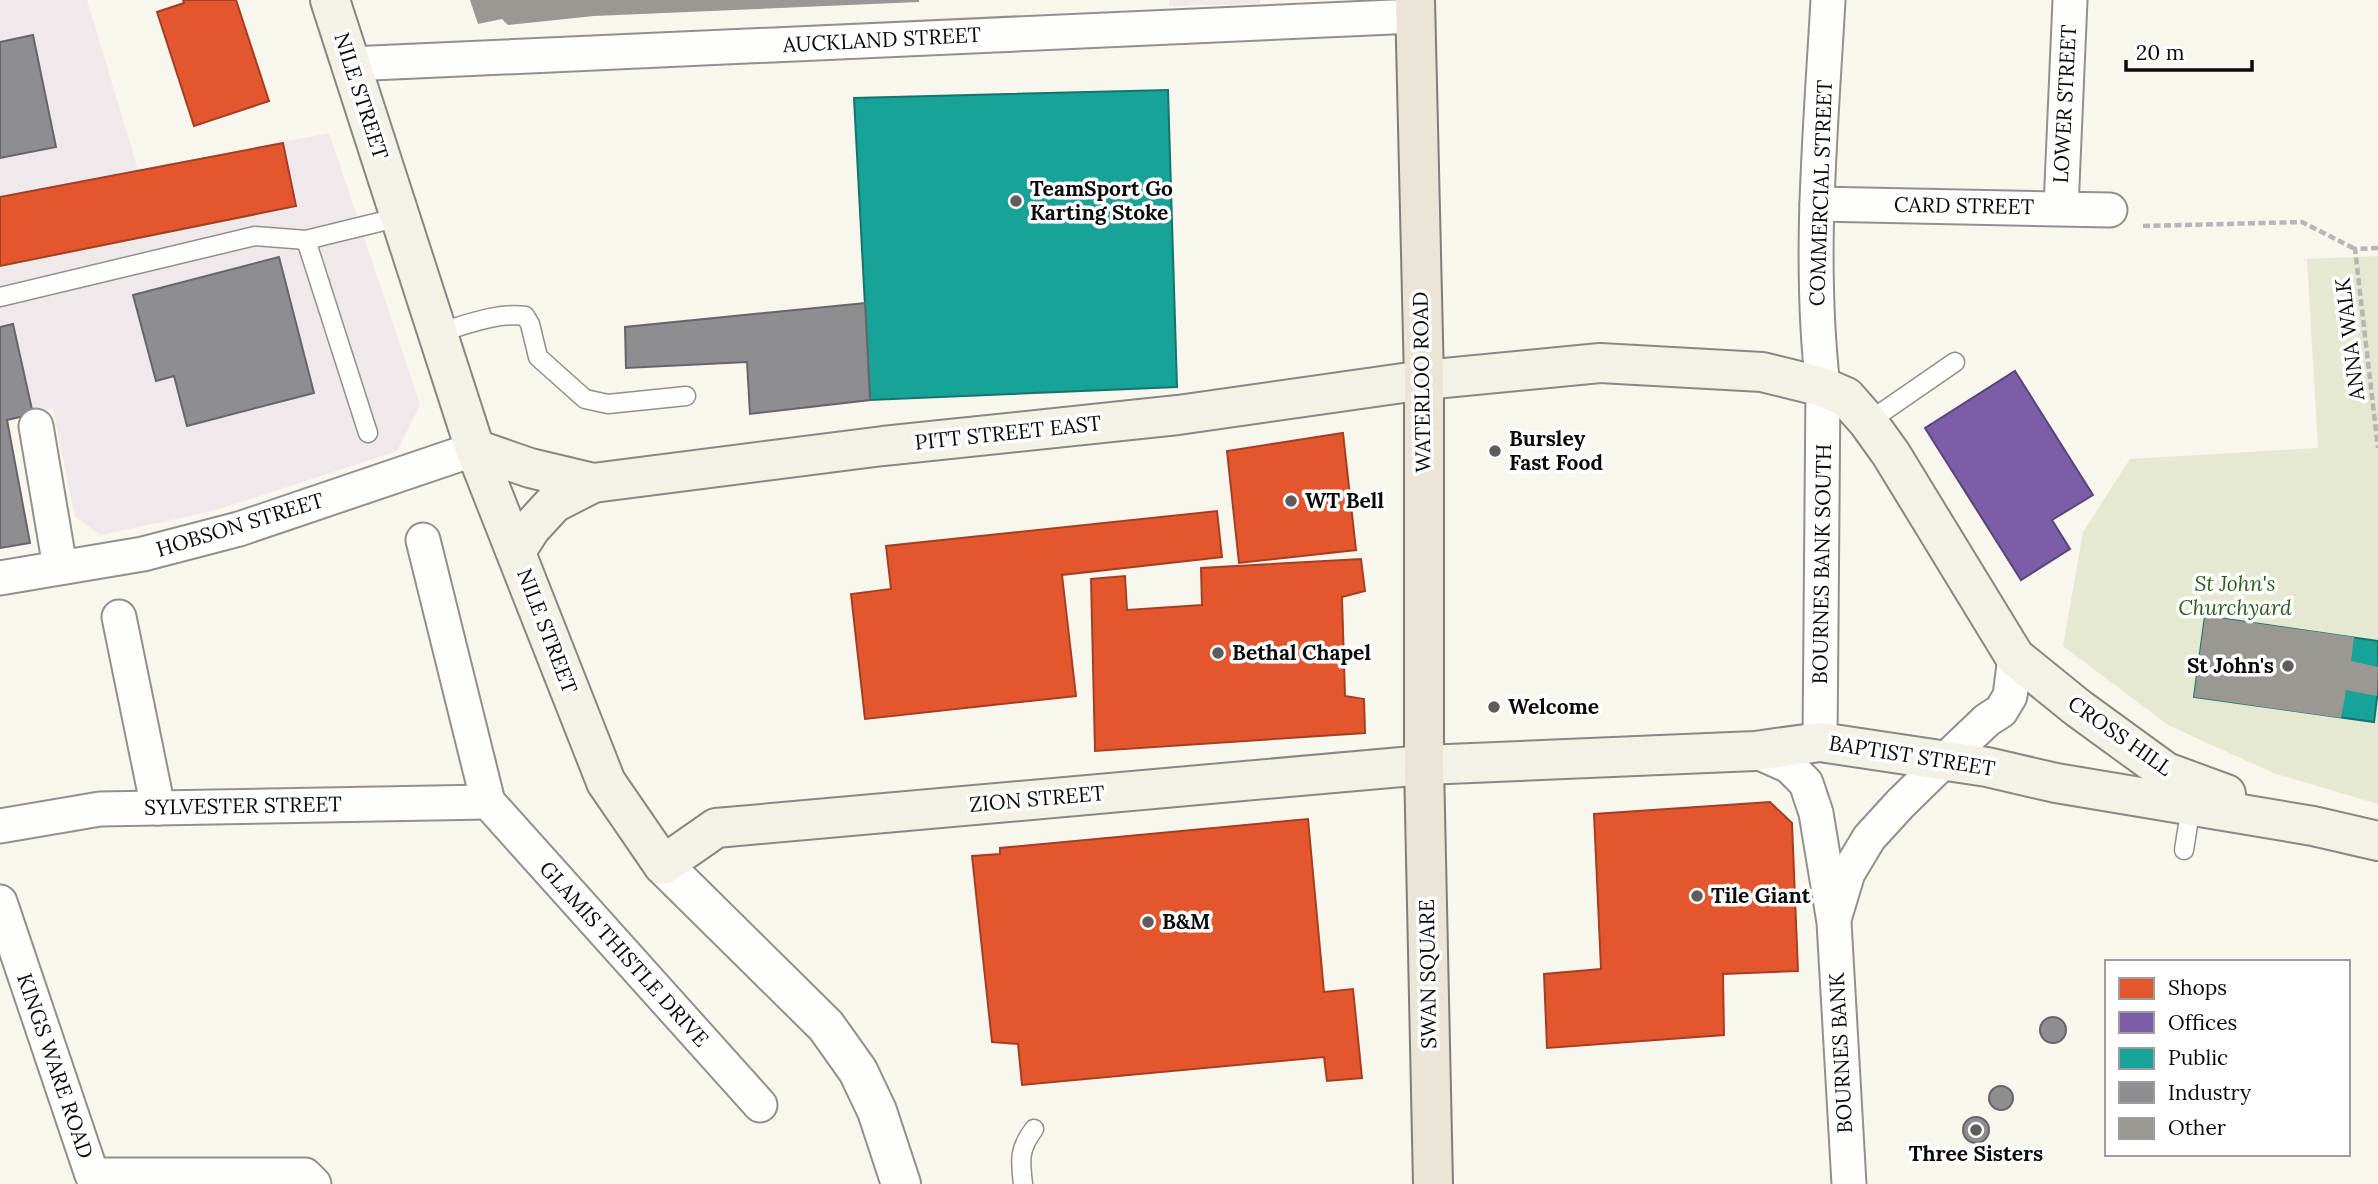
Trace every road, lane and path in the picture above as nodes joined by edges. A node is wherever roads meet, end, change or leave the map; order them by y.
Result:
1 (330, 0) edge
2 (1828, 0) edge
3 (2070, 0) edge
4 (1415, 8) edge
5 (350, 64) junction
6 (1817, 204) junction
7 (2061, 208) junction
8 (2110, 210) joint
9 (400, 217) junction
10 (306, 240) junction
11 (2378, 248) edge
12 (2355, 249) junction
13 (0, 297) edge
14 (438, 333) junction
15 (1955, 362) dead end
16 (1424, 380) junction
17 (1824, 387) junction
18 (686, 396) dead end
19 (1868, 422) junction
20 (36, 426) dead end
21 (369, 433) dead end
22 (2378, 448) edge
23 (475, 449) junction
24 (593, 483) junction
25 (423, 540) dead end
26 (516, 551) junction
27 (60, 567) junction
28 (0, 578) edge
29 (119, 617) dead end
30 (2015, 657) junction
31 (1820, 741) junction
32 (1755, 751) junction
33 (1945, 760) junction
34 (1424, 765) junction
35 (488, 802) junction
36 (2191, 806) junction
37 (158, 808) junction
38 (0, 826) edge
39 (2313, 826) junction
40 (2378, 841) edge
41 (2184, 850) dead end
42 (663, 866) junction
43 (0, 902) edge
44 (1833, 922) junction
45 (760, 1105) dead end
46 (1034, 1129) dead end
47 (314, 1184) edge
48 (901, 1184) edge
49 (1023, 1184) edge
50 (1433, 1184) edge
51 (1849, 1184) edge

1 - 5 main road, NILE STREET
2 - 6 street, COMMERCIAL STREET
3 - 7 street, LOWER STREET
4 - 5 street, AUCKLAND STREET
4 - 16 main road, WATERLOO ROAD
5 - 9 main road, NILE STREET
6 - 7 street, CARD STREET
6 - 17 street, COMMERCIAL STREET
7 - 8 street, CARD STREET
8 - 12 path
9 - 10 lane
9 - 14 main road, NILE STREET
10 - 13 lane
10 - 21 lane
11 - 12 path, ANNA WALK
12 - 22 path, ANNA WALK
14 - 18 lane
14 - 23 main road, NILE STREET
15 - 19 lane
16 - 17 main road, PITT STREET EAST
16 - 24 main road, PITT STREET EAST
16 - 34 main road, WATERLOO ROAD
17 - 19 main road, CROSS HILL
17 - 31 street, BOURNES BANK SOUTH
19 - 30 main road, CROSS HILL
20 - 27 street
23 - 24 main road, PITT STREET EAST
23 - 26 main road, NILE STREET
23 - 27 street, HOBSON STREET
24 - 26 main road, PITT STREET EAST
25 - 35 street
26 - 42 main road, NILE STREET
27 - 28 street, HOBSON STREET
29 - 37 street
30 - 33 street
30 - 39 main road, CROSS HILL
31 - 32 main road, BAPTIST STREET
31 - 33 main road, BAPTIST STREET
32 - 34 main road, BAPTIST STREET
32 - 44 street, BOURNES BANK
33 - 36 main road, BAPTIST STREET
33 - 44 street, BOURNES BANK
34 - 42 main road, ZION STREET
34 - 50 main road, SWAN SQUARE
35 - 37 street, SYLVESTER STREET
35 - 45 street, GLAMIS THISTLE DRIVE
36 - 39 main road, BAPTIST STREET
36 - 41 lane
37 - 38 street, SYLVESTER STREET
39 - 40 main road
42 - 48 street, NILE STREET
43 - 47 street, KINGS WARE ROAD
44 - 51 street, BOURNES BANK
46 - 49 lane

